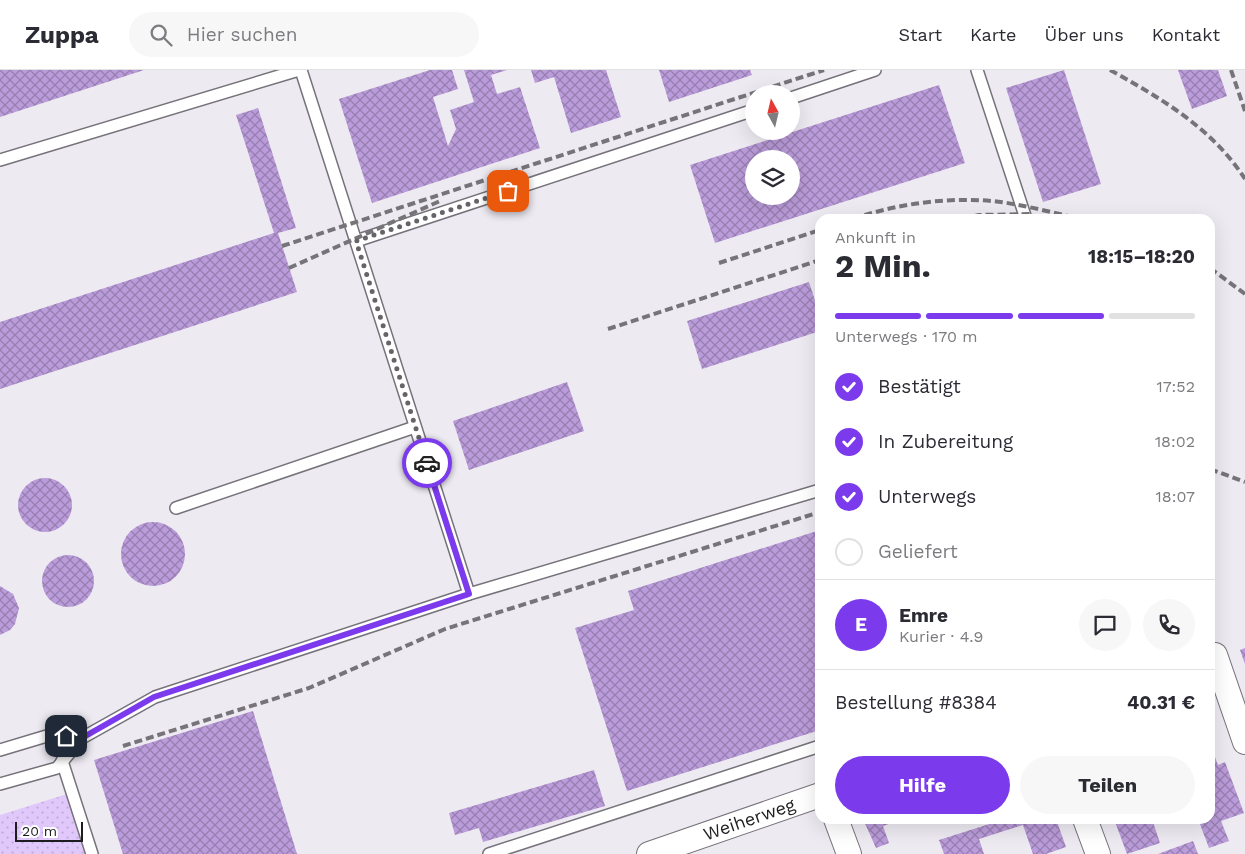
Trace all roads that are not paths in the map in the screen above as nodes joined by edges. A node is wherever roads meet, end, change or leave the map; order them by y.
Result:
1 (300, 70) edge
2 (875, 70) edge
3 (977, 70) edge
4 (800, 95) edge
5 (745, 113) edge
6 (0, 160) edge
7 (1024, 214) edge
8 (356, 241) junction
9 (415, 427) junction
10 (815, 491) edge
11 (176, 508) dead end
12 (469, 594) junction
13 (1215, 664) edge
14 (82, 738) junction
15 (1245, 742) edge
16 (815, 748) edge
17 (0, 750) edge
18 (62, 762) junction
19 (0, 784) edge
20 (815, 797) edge
21 (838, 824) edge
22 (1087, 824) edge
23 (92, 854) edge
24 (490, 854) edge
25 (649, 854) edge
26 (848, 854) edge
27 (1098, 854) edge

1 - 6 lane
1 - 8 lane
2 - 4 lane
3 - 7 lane
5 - 8 lane
8 - 9 lane
9 - 11 lane
9 - 12 lane
10 - 12 lane
12 - 14 lane
13 - 15 street
14 - 17 lane
14 - 18 lane
16 - 24 lane
18 - 19 lane
18 - 23 lane
20 - 25 street, Weiherweg
21 - 26 street
22 - 27 street

